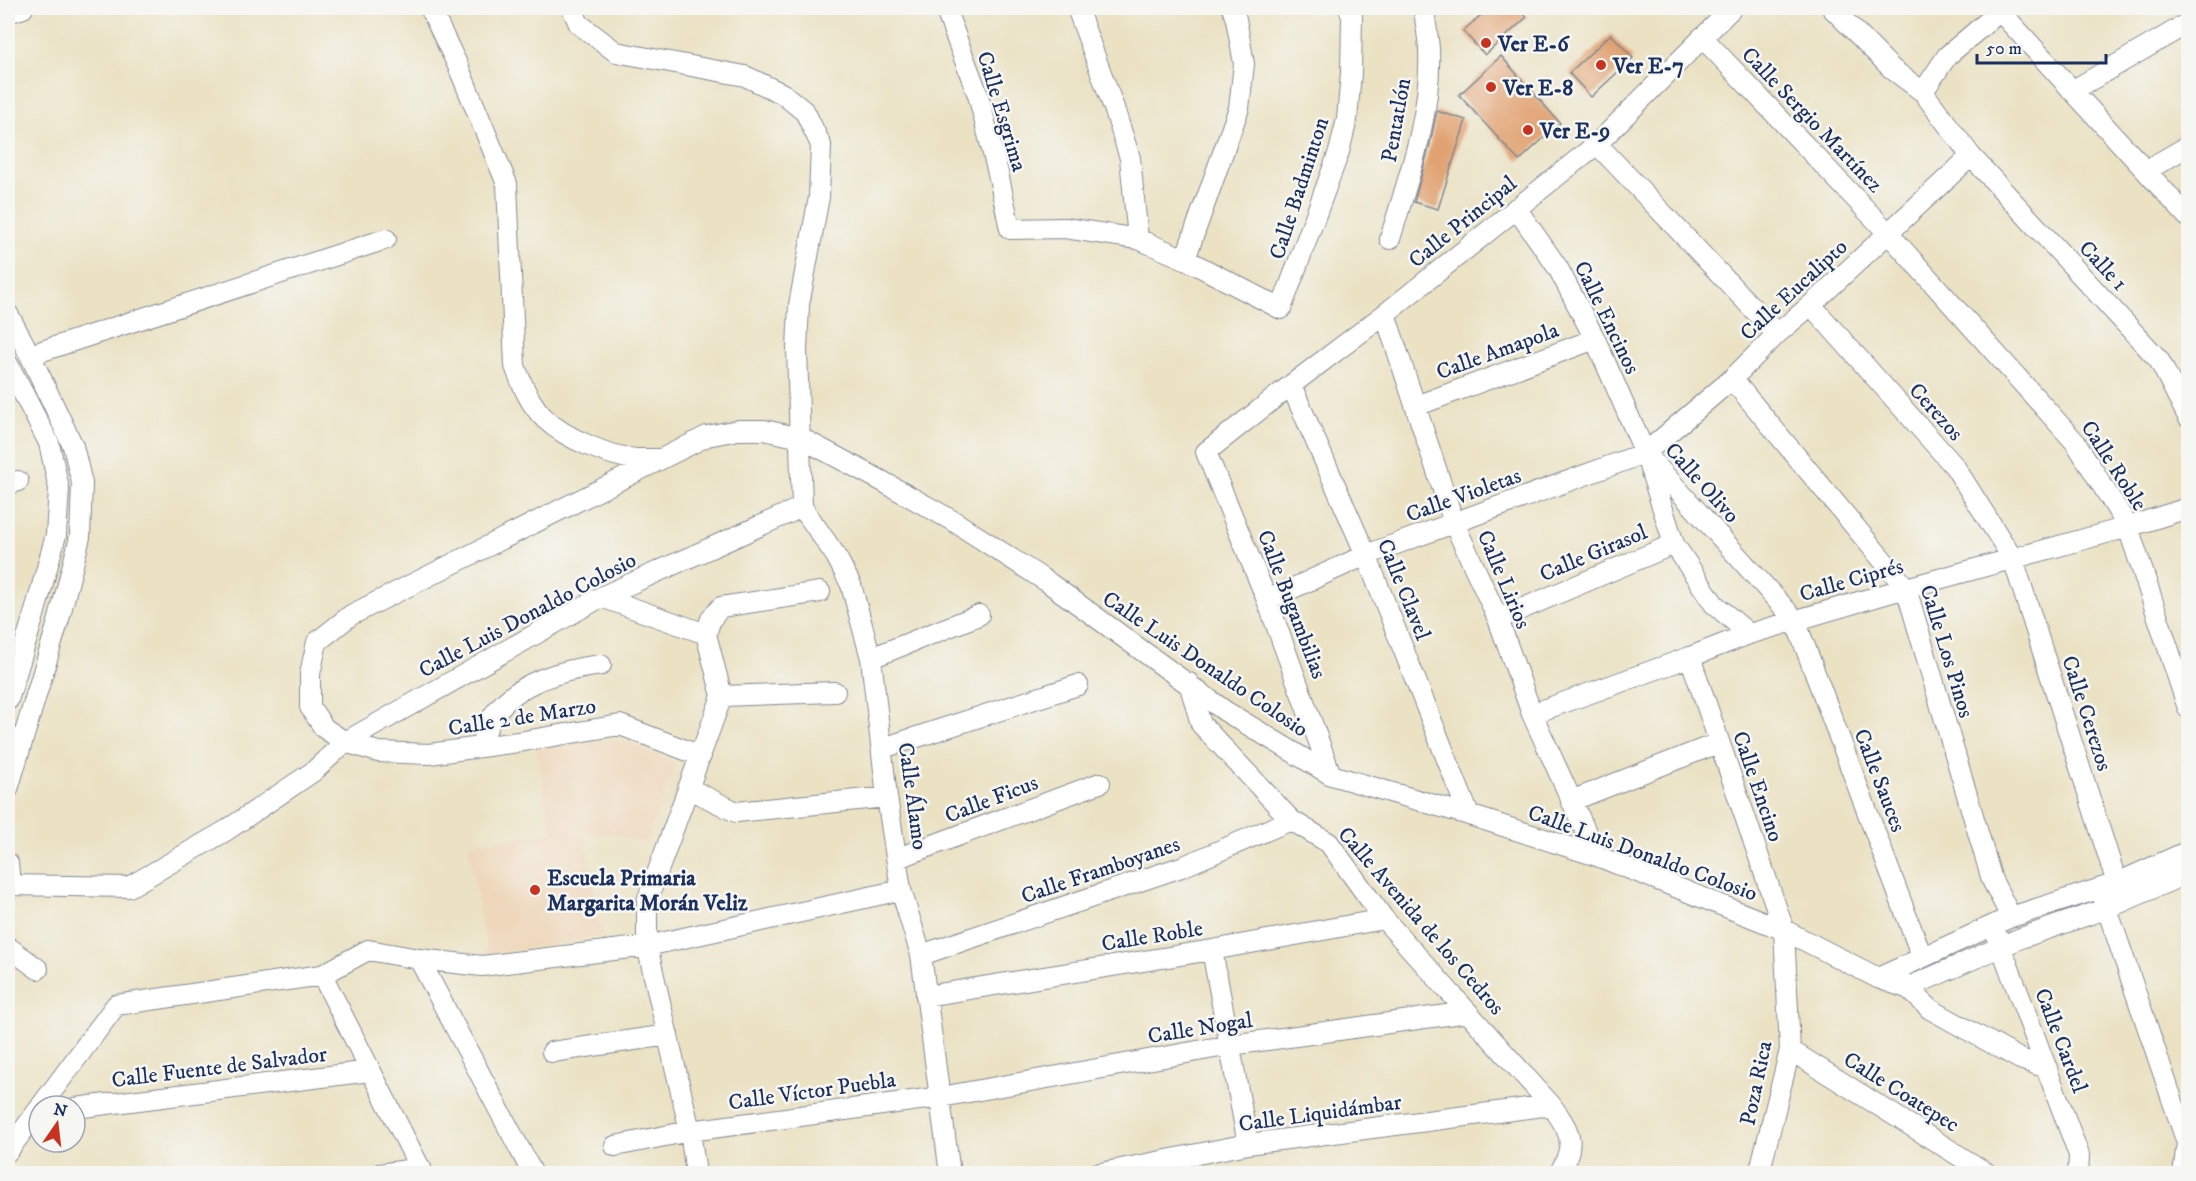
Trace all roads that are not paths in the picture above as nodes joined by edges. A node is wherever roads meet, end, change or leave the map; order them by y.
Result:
1 (23, 8) edge
2 (430, 8) edge
3 (572, 8) edge
4 (945, 8) edge
5 (1077, 8) edge
6 (1232, 8) edge
7 (1349, 8) edge
8 (1424, 8) edge
9 (1732, 8) edge
10 (1832, 8) edge
11 (1999, 9) edge
12 (8, 14) edge
13 (2188, 23) edge
14 (1702, 38) junction
15 (2072, 91) junction
16 (1923, 92) junction
17 (1597, 144) junction
18 (2188, 146) edge
19 (1971, 156) junction
20 (2147, 170) junction
21 (1516, 208) junction
22 (2188, 217) edge
23 (1888, 233) junction
24 (386, 239) dead end
25 (1138, 239) junction
26 (1390, 239) dead end
27 (1185, 259) junction
28 (1811, 306) junction
29 (8, 314) edge
30 (1385, 314) junction
31 (1777, 334) junction
32 (1595, 339) junction
33 (30, 355) junction
34 (8, 364) edge
35 (1732, 379) junction
36 (1291, 385) junction
37 (1416, 406) junction
38 (2188, 417) edge
39 (801, 438) junction
40 (1206, 452) joint
41 (1645, 453) junction
42 (664, 459) junction
43 (802, 507) junction
44 (2188, 508) edge
45 (1454, 523) junction
46 (2128, 527) junction
47 (1674, 544) junction
48 (1366, 555) junction
49 (2013, 559) junction
50 (1906, 588) junction
51 (820, 592) dead end
52 (601, 597) junction
53 (1268, 600) junction
54 (979, 615) dead end
55 (1498, 619) junction
56 (1795, 620) junction
57 (706, 634) junction
58 (1749, 634) junction
59 (1690, 657) junction
60 (871, 658) junction
61 (601, 665) dead end
62 (1189, 683) junction
63 (1078, 685) dead end
64 (835, 692) dead end
65 (722, 696) junction
66 (8, 700) edge
67 (2188, 708) edge
68 (1532, 714) junction
69 (345, 742) junction
70 (1718, 743) junction
71 (480, 747) junction
72 (883, 748) junction
73 (701, 756) junction
74 (1331, 775) junction
75 (1100, 783) dead end
76 (688, 788) junction
77 (8, 789) edge
78 (887, 797) junction
79 (1571, 801) junction
80 (1468, 814) junction
81 (1292, 820) junction
82 (2188, 851) edge
83 (1597, 856) junction
84 (898, 858) junction
85 (8, 863) edge
86 (2188, 873) edge
87 (8, 884) edge
88 (2108, 886) junction
89 (901, 890) junction
90 (2108, 908) junction
91 (2011, 917) junction
92 (1384, 919) junction
93 (1993, 925) junction
94 (1784, 930) junction
95 (647, 946) junction
96 (2001, 946) junction
97 (8, 947) edge
98 (1212, 950) junction
99 (921, 955) junction
100 (1922, 957) junction
101 (419, 959) junction
102 (38, 969) dead end
103 (322, 975) junction
104 (1885, 975) junction
105 (1907, 988) junction
106 (926, 996) junction
107 (1468, 1012) junction
108 (668, 1035) junction
109 (1231, 1045) junction
110 (1790, 1050) junction
111 (552, 1052) dead end
112 (2047, 1068) junction
113 (370, 1071) junction
114 (51, 1094) edge
115 (941, 1097) junction
116 (1551, 1105) junction
117 (87, 1106) edge
118 (27, 1125) edge
119 (690, 1131) junction
120 (2188, 1140) edge
121 (1248, 1144) junction
122 (615, 1146) dead end
123 (8, 1150) edge
124 (422, 1171) edge
125 (1763, 1172) edge
126 (380, 1173) edge
127 (533, 1173) edge
128 (696, 1173) edge
129 (950, 1173) edge
130 (1096, 1173) edge
131 (1559, 1173) edge
132 (1988, 1173) edge
133 (2078, 1173) edge
134 (2183, 1173) edge

1 - 12 street
2 - 42 street
3 - 39 street
4 - 25 street, Calle Esgrima
5 - 25 street
6 - 27 street
7 - 27 street, Calle Badminton
8 - 26 street, Pentatlón
9 - 14 street, Calle Principal
10 - 16 street, Calle 1
11 - 15 street
11 - 16 street
13 - 15 street
14 - 17 street, Calle Principal
14 - 23 street, Calle Sergio Martínez
15 - 20 street
16 - 19 street, Calle 1
17 - 21 street, Calle Principal
17 - 31 street
18 - 20 street
19 - 23 street, Calle Eucalipto
19 - 38 street, Calle 1
20 - 22 street
21 - 30 street, Calle Principal
21 - 32 street, Calle Encinos
23 - 28 street, Calle Eucalipto
23 - 46 street, Calle Roble
24 - 33 street
25 - 27 street
28 - 31 street, Calle Eucalipto
28 - 49 street, Cerezos
29 - 33 street
30 - 36 street, Calle Principal
30 - 37 street, Calle Lirios
31 - 35 street, Calle Eucalipto
32 - 37 street, Calle Amapola
32 - 41 street, Calle Encinos
33 - 77 street
34 - 66 street
35 - 41 street, Calle Eucalipto
35 - 50 street, Calle Los Pinos
36 - 40 street, Calle Principal
36 - 48 street, Calle Clavel
37 - 45 street, Calle Lirios
39 - 42 street, Calle Luis Donaldo Colosio
39 - 43 street
39 - 62 street, Calle Luis Donaldo Colosio
40 - 53 street, Calle Bugambilias
41 - 45 street, Calle Violetas
41 - 47 street, Calle Olivo
41 - 56 street, Calle Olivo
42 - 69 street, Calle Luis Donaldo Colosio
43 - 52 street, Calle Luis Donaldo Colosio
43 - 60 street, Calle Álamo
44 - 46 street, Calle Ciprés
45 - 48 street, Calle Violetas
45 - 55 street, Calle Lirios
46 - 49 street, Calle Ciprés
46 - 67 street, Calle Roble
47 - 55 street, Calle Girasol
47 - 58 street, Calle Olivo
48 - 53 street, Calle Violetas
48 - 80 street, Calle Clavel
49 - 50 street, Calle Ciprés
49 - 88 street, Calle Cerezos
50 - 56 street, Calle Ciprés
50 - 91 street, Calle Los Pinos
51 - 57 street
52 - 57 street
52 - 69 street, Calle Luis Donaldo Colosio
53 - 74 street, Calle Bugambilias
54 - 60 street
55 - 68 street, Calle Lirios
56 - 58 street, Calle Ciprés
56 - 100 street, Calle Sauces
57 - 65 street
58 - 59 street, Calle Ciprés
59 - 68 street, Calle Ciprés
59 - 70 street, Calle Encino
60 - 72 street, Calle Álamo
61 - 71 street
62 - 74 street, Calle Luis Donaldo Colosio
62 - 81 street, Calle Avenida de los Cedros
63 - 72 street
64 - 65 street
65 - 73 street
68 - 79 street, Calle Lirios
69 - 71 street, Calle 2 de Marzo
69 - 87 street, Calle Luis Donaldo Colosio
70 - 79 street
70 - 94 street, Calle Encino
71 - 73 street, Calle 2 de Marzo
72 - 78 street, Calle Álamo
73 - 76 street
74 - 80 street, Calle Luis Donaldo Colosio
75 - 84 street, Calle Ficus
76 - 78 street
76 - 95 street
78 - 84 street, Calle Álamo
79 - 83 street, Calle Lirios
80 - 83 street, Calle Luis Donaldo Colosio
81 - 92 street, Calle Avenida de los Cedros
81 - 99 street, Calle Framboyanes
82 - 88 street
83 - 94 street, Calle Luis Donaldo Colosio
84 - 89 street, Calle Álamo
85 - 87 street
86 - 90 street
88 - 90 street, Calle Cerezos
88 - 91 street
89 - 95 street
89 - 99 street, Calle Álamo
90 - 96 street
90 - 120 street, Calle Cerezos
91 - 93 street
92 - 98 street, Calle Roble
92 - 107 street, Calle Avenida de los Cedros
93 - 96 street, Calle Cardel
93 - 100 street
94 - 104 street, Calle Luis Donaldo Colosio
94 - 110 street, Poza Rica
95 - 101 street
95 - 108 street
96 - 105 street
96 - 112 street, Calle Cardel
97 - 102 street
98 - 106 street, Calle Roble
98 - 109 street
99 - 106 street, Calle Álamo
100 - 104 street
101 - 103 street
101 - 127 street
103 - 113 street
103 - 114 street
104 - 105 street, Calle Luis Donaldo Colosio
105 - 112 street, Calle Luis Donaldo Colosio
106 - 115 street, Calle Álamo
107 - 109 street, Calle Nogal
107 - 116 street, Calle Avenida de los Cedros
108 - 111 street
108 - 119 street
109 - 115 street, Calle Nogal
109 - 121 street
110 - 125 street, Poza Rica
110 - 132 street, Calle Coatepec
112 - 133 street, Calle Cardel
113 - 117 street, Calle Fuente de Salvador
113 - 124 street
115 - 119 street, Calle Víctor Puebla
115 - 129 street, Calle Álamo
116 - 121 street, Calle Liquidámbar
116 - 131 street, Calle Avenida de los Cedros
118 - 123 street
119 - 122 street, Calle Víctor Puebla
119 - 128 street
120 - 134 street
121 - 130 street, Calle Liquidámbar
124 - 126 street

